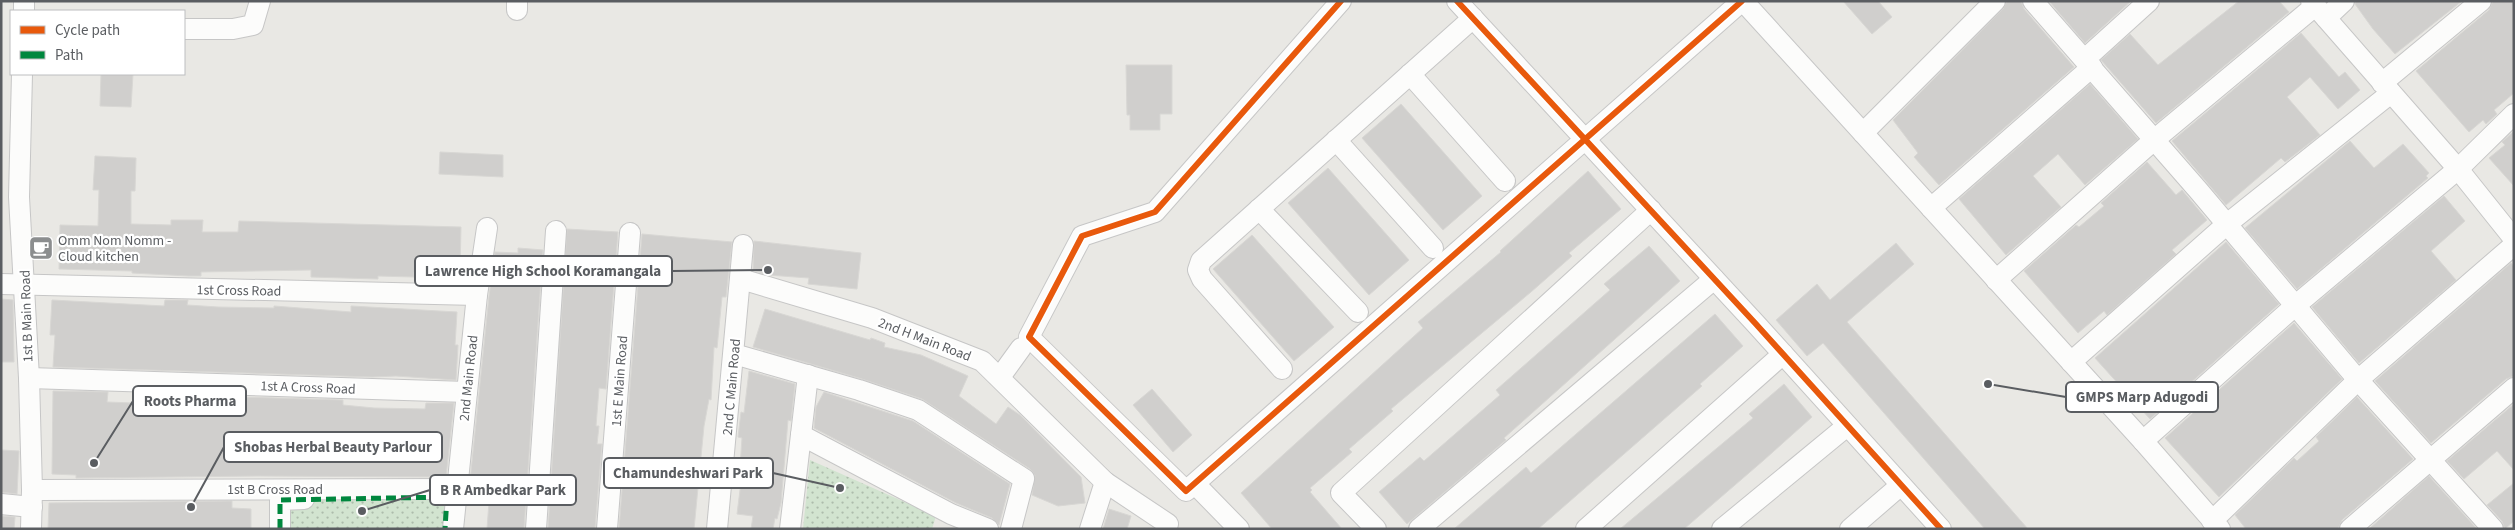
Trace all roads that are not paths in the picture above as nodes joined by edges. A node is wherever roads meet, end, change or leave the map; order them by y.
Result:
1 (260, 1) edge
2 (1342, 1) edge
3 (1457, 1) edge
4 (1742, 1) edge
5 (1995, 1) edge
6 (2033, 1) edge
7 (2149, 1) edge
8 (2344, 1) edge
9 (2481, 1) edge
10 (2317, 8) edge
11 (1472, 18) junction
12 (185, 29) edge
13 (2088, 63) junction
14 (1410, 74) junction
15 (22, 75) edge
16 (2386, 88) junction
17 (2514, 114) edge
18 (1863, 133) junction
19 (1336, 140) junction
20 (1585, 140) junction
21 (2154, 140) junction
22 (2458, 169) junction
23 (1505, 181) dead end
24 (10, 196) edge
25 (1931, 208) junction
26 (1259, 209) junction
27 (1651, 210) junction
28 (2227, 224) junction
29 (487, 228) dead end
30 (556, 232) dead end
31 (630, 233) dead end
32 (2514, 239) edge
33 (743, 245) dead end
34 (2514, 245) edge
35 (1433, 248) dead end
36 (741, 279) junction
37 (1714, 279) junction
38 (1996, 280) junction
39 (1, 284) edge
40 (25, 285) junction
41 (477, 295) junction
42 (2296, 304) junction
43 (1358, 312) dead end
44 (1021, 348) dead end
45 (734, 354) junction
46 (1782, 354) junction
47 (2071, 362) junction
48 (1282, 369) dead end
49 (808, 375) junction
50 (1000, 377) junction
51 (29, 378) junction
52 (2358, 380) junction
53 (2514, 388) edge
54 (467, 392) junction
55 (1847, 426) junction
56 (801, 435) junction
57 (2143, 441) junction
58 (2430, 460) junction
59 (1105, 482) junction
60 (1194, 484) junction
61 (1901, 485) junction
62 (269, 489) junction
63 (457, 489) junction
64 (32, 498) junction
65 (1, 504) edge
66 (948, 521) edge
67 (2216, 525) edge
68 (31, 529) edge
69 (268, 529) edge
70 (280, 529) edge
71 (445, 529) edge
72 (453, 529) edge
73 (536, 529) edge
74 (607, 529) edge
75 (717, 529) edge
76 (790, 529) edge
77 (988, 529) edge
78 (1011, 529) edge
79 (1090, 529) edge
80 (1166, 529) edge
81 (1239, 529) edge
82 (1376, 529) edge
83 (1419, 529) edge
84 (1586, 529) edge
85 (1722, 529) edge
86 (1850, 529) edge
87 (1941, 529) edge
88 (2350, 529) edge
89 (2493, 529) edge

1 - 12 street
2 - 60 street
3 - 11 street
4 - 18 street
4 - 20 street
5 - 18 street
6 - 13 street
7 - 13 street
8 - 10 street
9 - 16 street
10 - 16 street
10 - 21 street
11 - 14 street
11 - 20 street
13 - 21 street
13 - 25 street
14 - 19 street
14 - 23 street
15 - 24 street, 1st B Main Road
16 - 22 street
16 - 28 street
17 - 22 street
18 - 25 street
19 - 26 street
19 - 35 street
20 - 27 street
20 - 60 street
21 - 28 street
21 - 38 street
22 - 32 street
22 - 42 street
24 - 40 street, 1st B Main Road
25 - 38 street
26 - 43 street
26 - 48 street
27 - 37 street
27 - 82 street
28 - 42 street
28 - 47 street
29 - 41 street, 2nd Main Road
30 - 73 street
31 - 74 street, 1st E Main Road
33 - 36 street, 2nd C Main Road
34 - 52 street
36 - 45 street, 2nd C Main Road
36 - 50 street, 2nd H Main Road
37 - 46 street
37 - 83 street
38 - 47 street
39 - 40 street, 1st Cross Road
40 - 41 street, 1st Cross Road
40 - 51 street, 1st B Main Road
41 - 54 street, 2nd Main Road
42 - 52 street
42 - 57 street
44 - 50 street
45 - 49 street
45 - 75 street, 2nd C Main Road
46 - 55 street
46 - 84 street
47 - 57 street
49 - 56 street
49 - 78 street
50 - 59 street, 2nd H Main Road
51 - 54 street, 1st A Cross Road
51 - 64 street, 1st B Main Road
52 - 58 street
52 - 67 street
53 - 58 street
54 - 63 street, 2nd Main Road
55 - 61 street
55 - 85 street
56 - 66 street
56 - 76 street
57 - 67 street
58 - 88 street
58 - 89 street
59 - 79 street
59 - 80 street, 2nd H Main Road
60 - 81 street
61 - 86 street
61 - 87 street
62 - 63 street, 1st B Cross Road
62 - 64 street, 1st B Cross Road
62 - 69 street
63 - 72 street, 2nd Main Road
64 - 65 street, 1st B Cross Road
64 - 68 street, 1st B Main Road
66 - 77 street
70 - 71 street

